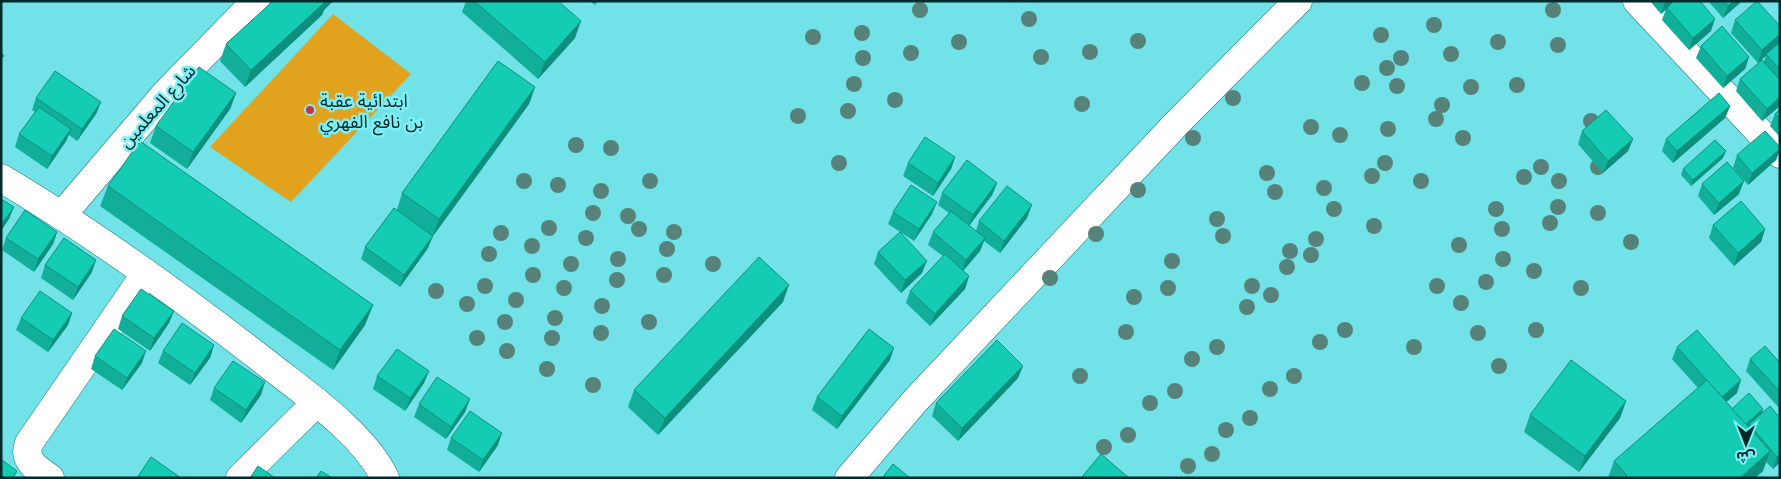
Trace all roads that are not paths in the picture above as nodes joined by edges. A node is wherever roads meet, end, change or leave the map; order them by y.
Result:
1 (256, 1) edge
2 (1298, 1) edge
3 (1637, 1) edge
4 (1780, 154) edge
5 (1, 178) edge
6 (62, 215) junction
7 (146, 273) junction
8 (317, 402) junction
9 (50, 478) edge
10 (240, 478) edge
11 (385, 478) edge
12 (849, 478) edge

1 - 6 street, شارع المعلمين
2 - 12 street
3 - 4 street
5 - 6 street
6 - 7 street
7 - 8 street
7 - 9 street
8 - 10 street
8 - 11 street

